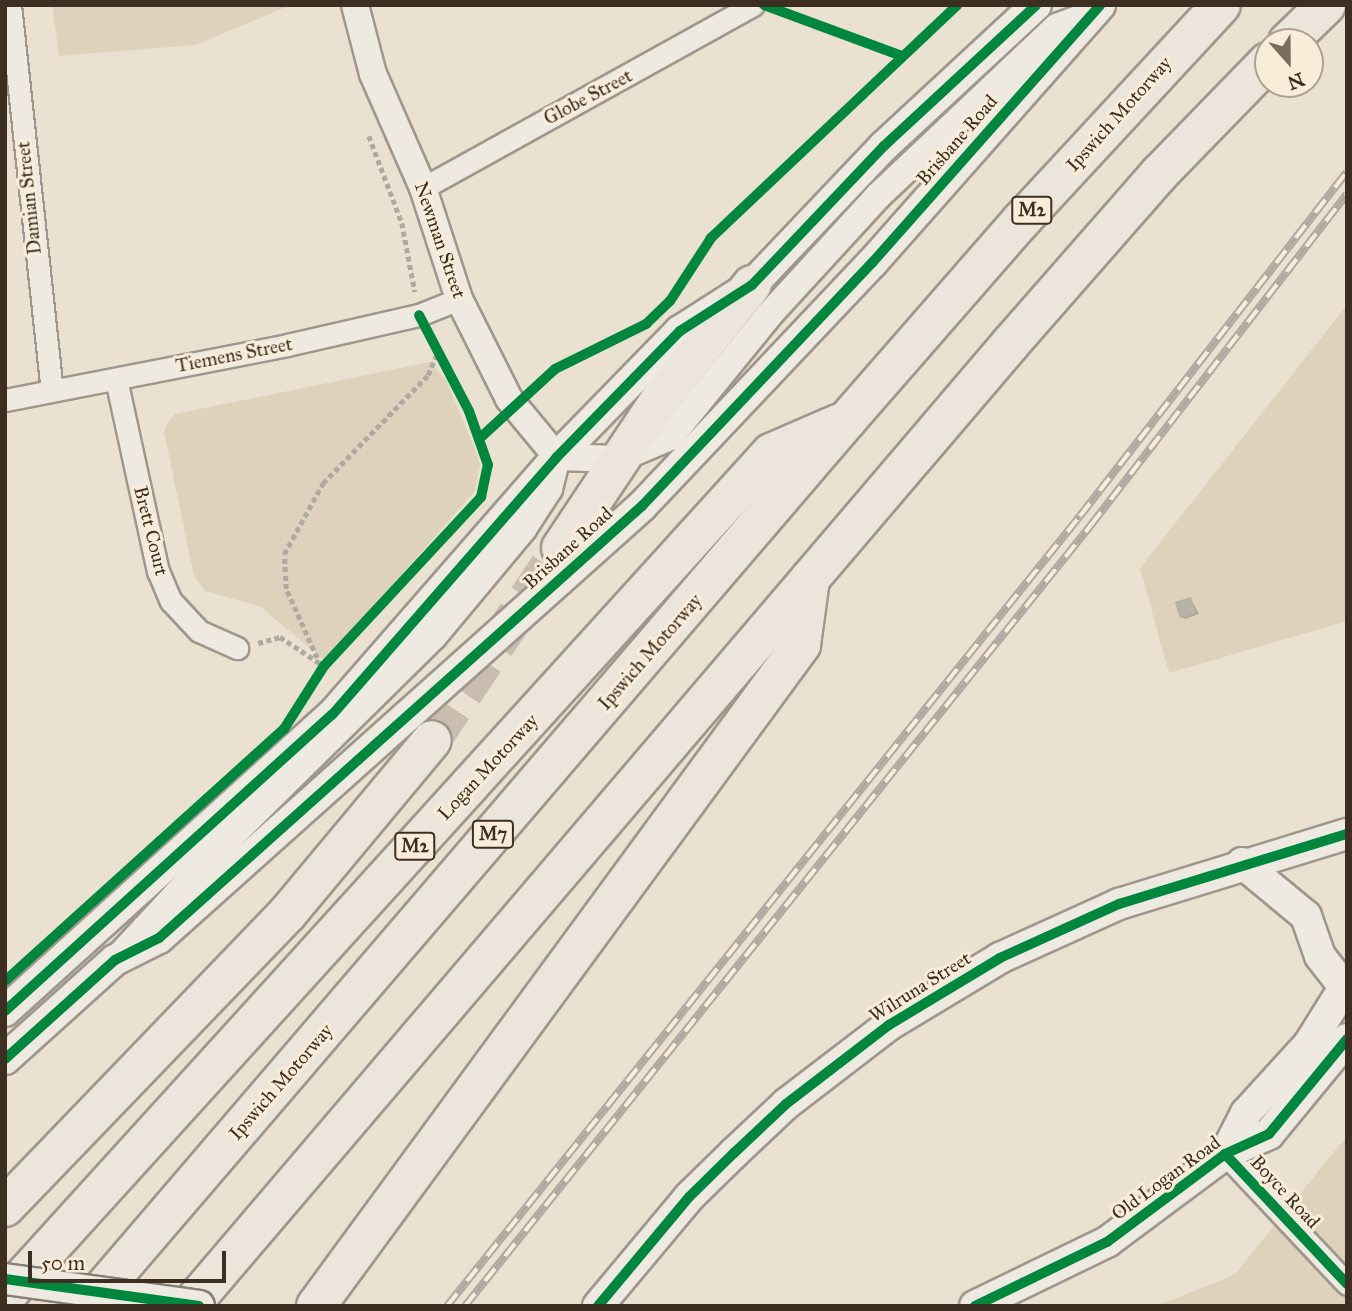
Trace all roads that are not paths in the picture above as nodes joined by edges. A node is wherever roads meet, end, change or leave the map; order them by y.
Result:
1 (10, 5) edge
2 (355, 5) edge
3 (753, 5) edge
4 (1036, 5) edge
5 (1221, 5) edge
6 (1326, 5) edge
7 (1095, 10) edge
8 (1302, 28) edge
9 (1254, 77) edge
10 (13, 106) edge
11 (423, 188) junction
12 (752, 285) junction
13 (459, 299) junction
14 (116, 379) junction
15 (52, 390) junction
16 (5, 400) edge
17 (848, 419) junction
18 (557, 457) junction
19 (618, 459) junction
20 (561, 548) tunnel mouth
21 (810, 579) junction
22 (237, 648) road end
23 (432, 740) tunnel mouth
24 (1347, 834) edge
25 (1242, 863) junction
26 (115, 960) junction
27 (1346, 986) edge
28 (5, 1011) edge
29 (1347, 1039) edge
30 (5, 1059) edge
31 (1225, 1154) junction
32 (5, 1207) edge
33 (5, 1279) edge
34 (1347, 1284) edge
35 (5, 1297) edge
36 (88, 1306) edge
37 (190, 1306) edge
38 (199, 1306) edge
39 (316, 1306) edge
40 (598, 1306) edge
41 (975, 1306) edge

1 - 10 street, Damian Street
2 - 11 street, Newman Street
3 - 11 street, Globe Street
4 - 12 main road, Brisbane Road
5 - 17 highway, Ipswich Motorway / M2
6 - 8 highway
7 - 19 street
7 - 26 main road, Brisbane Road
9 - 21 highway
10 - 15 street, Damian Street
11 - 13 street, Newman Street
12 - 18 main road, Brisbane Road
12 - 19 highway
13 - 14 street, Tiemens Street
13 - 18 street, Newman Street
14 - 15 street, Tiemens Street
14 - 22 street, Brett Court
15 - 16 street, Tiemens Street
17 - 35 highway, Logan Motorway / M2
17 - 36 highway, Ipswich Motorway / M7
18 - 19 street
18 - 26 street
18 - 28 main road, Brisbane Road
19 - 20 highway
21 - 37 highway
21 - 39 highway
23 - 32 highway
24 - 25 main road, Wilruna Street
25 - 27 main road
25 - 40 main road, Wilruna Street
26 - 30 main road, Brisbane Road
27 - 31 main road, Old Logan Road
29 - 31 main road, Old Logan Road
31 - 34 street, Boyce Road
31 - 41 main road, Old Logan Road
33 - 38 main road, bridge

